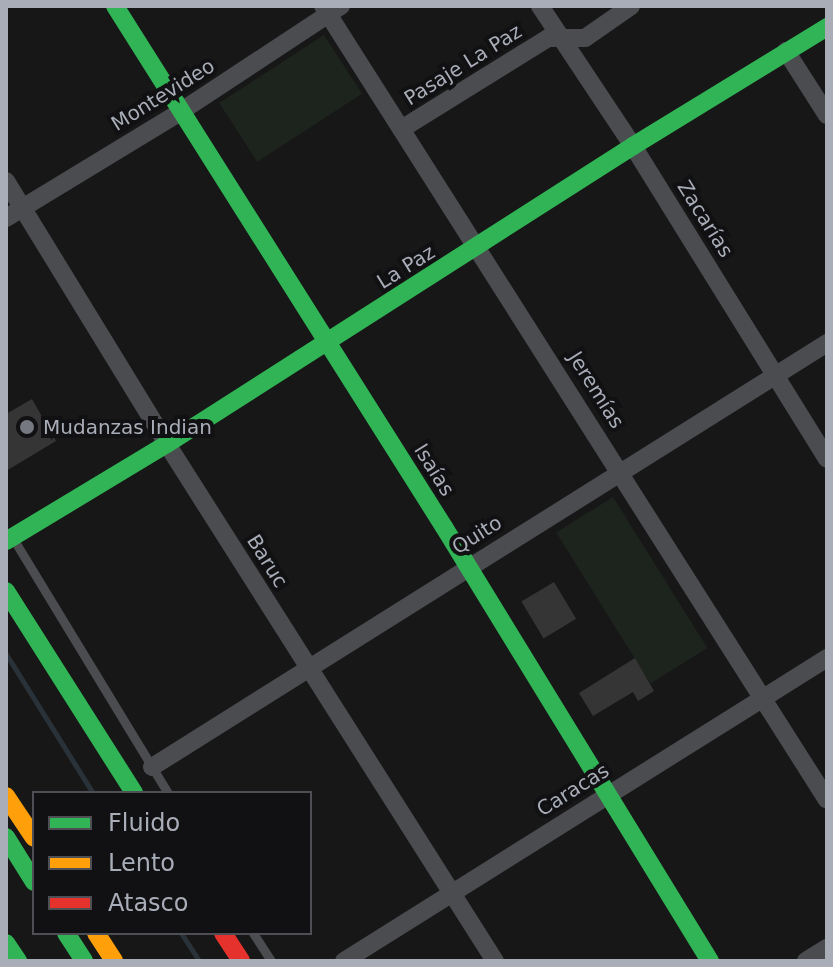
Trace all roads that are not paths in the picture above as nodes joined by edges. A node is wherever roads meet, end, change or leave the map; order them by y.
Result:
1 (115, 6) edge
2 (540, 6) edge
3 (631, 6) edge
4 (331, 9) edge
5 (827, 27) edge
6 (561, 39) junction
7 (786, 51) junction
8 (180, 112) junction
9 (827, 115) edge
10 (403, 128) junction
11 (633, 146) junction
12 (6, 181) edge
13 (23, 208) junction
14 (6, 218) edge
15 (479, 247) junction
16 (327, 341) junction
17 (827, 343) edge
18 (776, 374) junction
19 (167, 444) junction
20 (827, 459) edge
21 (622, 472) junction
22 (8, 535) edge
23 (468, 566) junction
24 (6, 591) edge
25 (827, 658) edge
26 (309, 670) junction
27 (762, 699) junction
28 (152, 767) junction
29 (133, 791) edge
30 (167, 791) edge
31 (606, 795) junction
32 (6, 796) edge
33 (827, 800) edge
34 (32, 835) edge
35 (6, 837) edge
36 (32, 879) edge
37 (452, 891) junction
38 (67, 935) edge
39 (97, 935) edge
40 (224, 935) edge
41 (254, 935) edge
42 (6, 943) edge
43 (827, 948) edge
44 (18, 961) edge
45 (84, 961) edge
46 (114, 961) edge
47 (241, 961) edge
48 (271, 961) edge
49 (344, 961) edge
50 (495, 961) edge
51 (710, 961) edge
52 (806, 961) edge

1 - 8 main road, Isaías
2 - 6 street, Zacarías
3 - 6 street, Pasaje La Paz
4 - 8 street, Montevideo
4 - 10 street, Jeremías
5 - 7 main road, La Paz
6 - 10 street, Pasaje La Paz
6 - 11 street, Zacarías
7 - 9 street
7 - 11 main road, La Paz
8 - 13 street, Montevideo
8 - 16 main road, Isaías
10 - 15 street, Jeremías
11 - 15 main road, La Paz
11 - 18 street, Zacarías
12 - 13 street, Baruc
13 - 14 street, Montevideo
13 - 19 street, Baruc
15 - 16 main road, La Paz
15 - 21 street, Jeremías
16 - 19 main road, La Paz
16 - 23 main road, Isaías
17 - 18 street, Quito
18 - 20 street, Zacarías
18 - 21 street, Quito
19 - 22 main road, La Paz
19 - 26 street, Baruc
21 - 23 street, Quito
21 - 27 street, Jeremías
22 - 28 lane
23 - 26 street, Quito
23 - 31 main road, Isaías
24 - 29 main road
25 - 27 street, Caracas
26 - 28 street, Quito
26 - 37 street, Baruc
27 - 31 street, Caracas
27 - 33 street, Jeremías
28 - 30 lane
31 - 37 street, Caracas
31 - 51 main road, Isaías
32 - 34 main road
35 - 36 main road
37 - 49 street, Caracas
37 - 50 street, Baruc
38 - 45 main road
39 - 46 main road
40 - 47 main road
41 - 48 lane
42 - 44 main road
43 - 52 street

